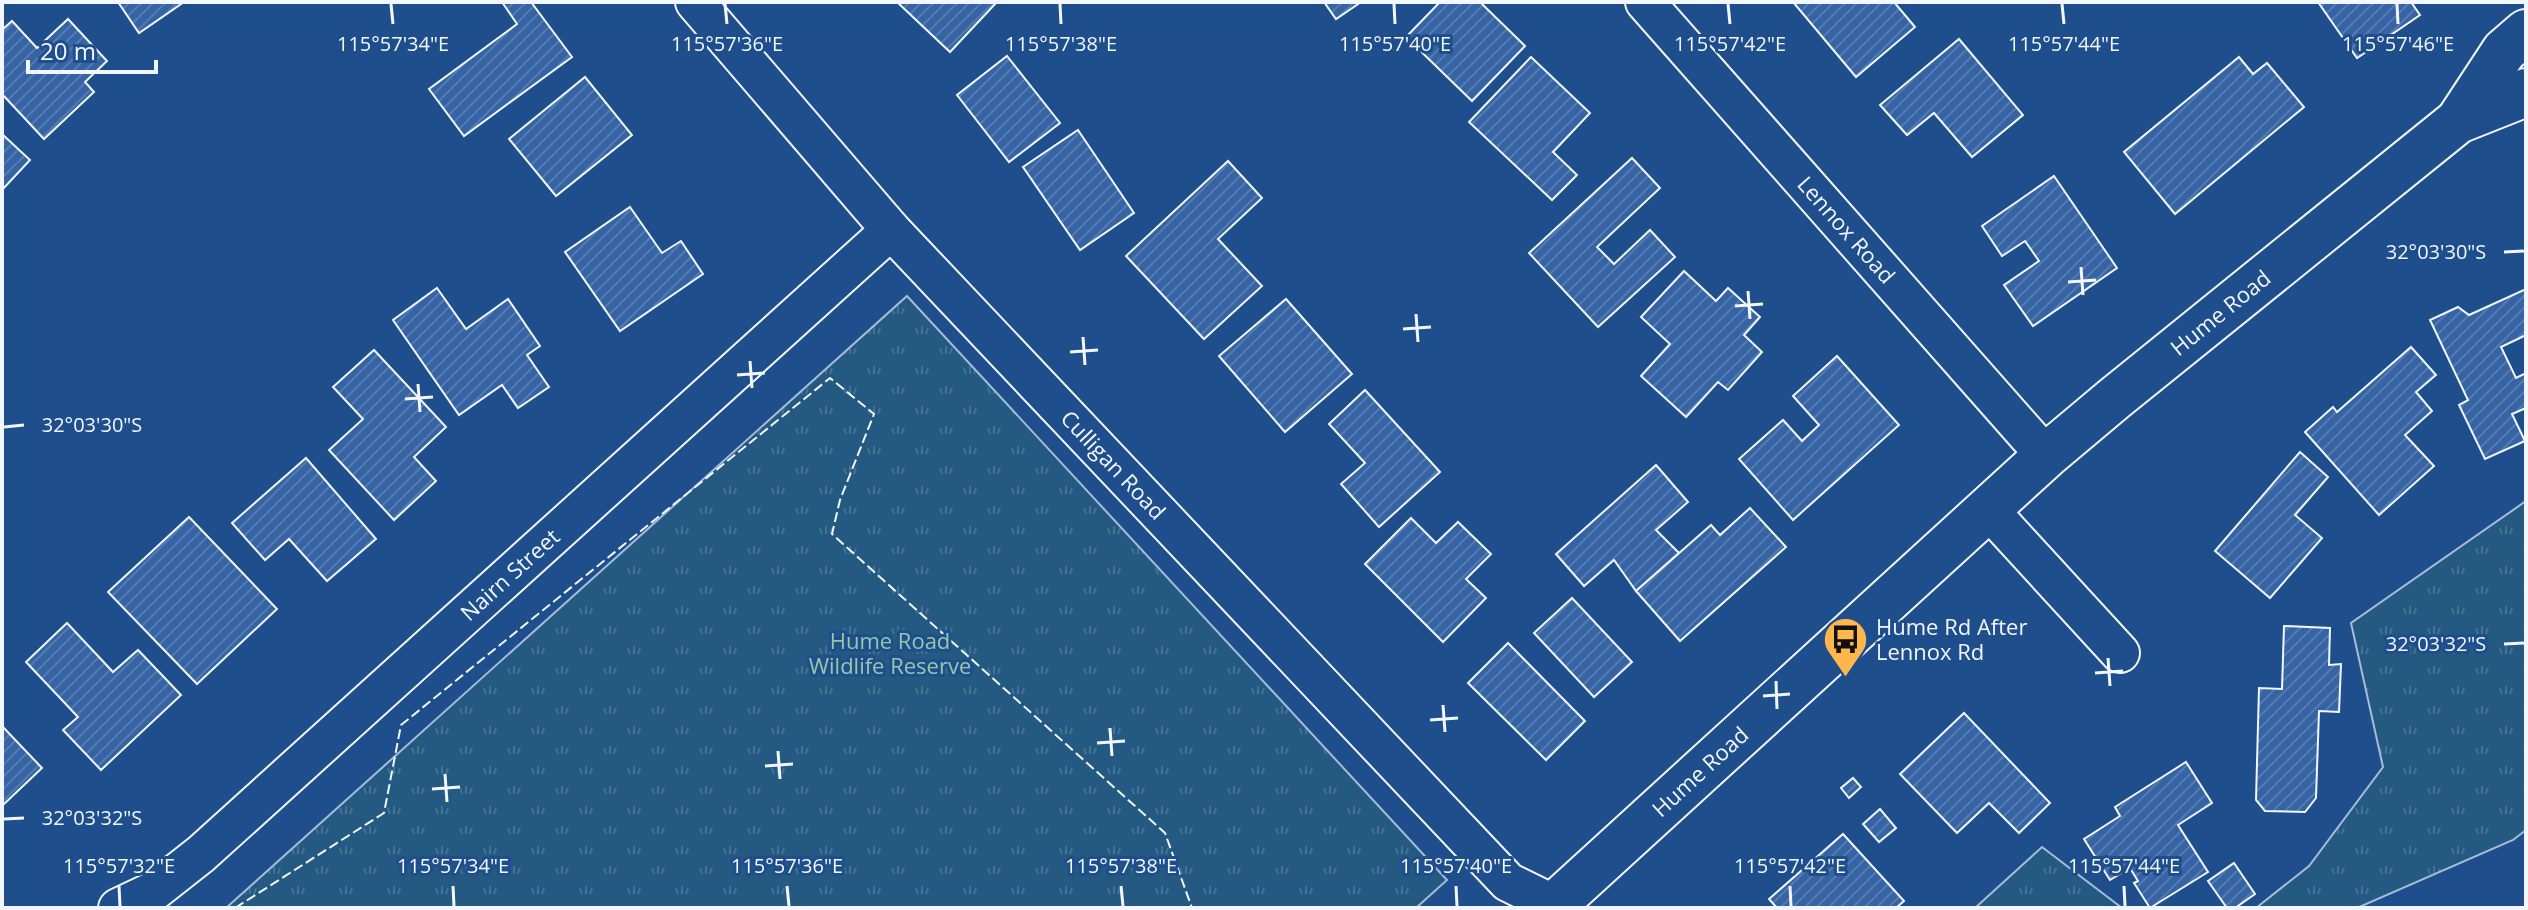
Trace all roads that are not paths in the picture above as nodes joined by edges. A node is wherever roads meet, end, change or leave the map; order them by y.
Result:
1 (695, 2) edge
2 (1645, 2) edge
3 (2526, 32) edge
4 (2523, 95) edge
5 (2458, 121) junction
6 (891, 230) junction
7 (2046, 456) junction
8 (1987, 508) junction
9 (2120, 653) dead end
10 (1555, 907) edge
11 (118, 908) edge

1 - 6 street, Culligan Road
2 - 7 street, Lennox Road
3 - 5 street, Hume Road
4 - 5 street, Hume Road
5 - 7 street, Hume Road
6 - 10 street, Culligan Road
6 - 11 street, Nairn Street
7 - 8 street, Hume Road
8 - 9 street
8 - 10 street, Hume Road

